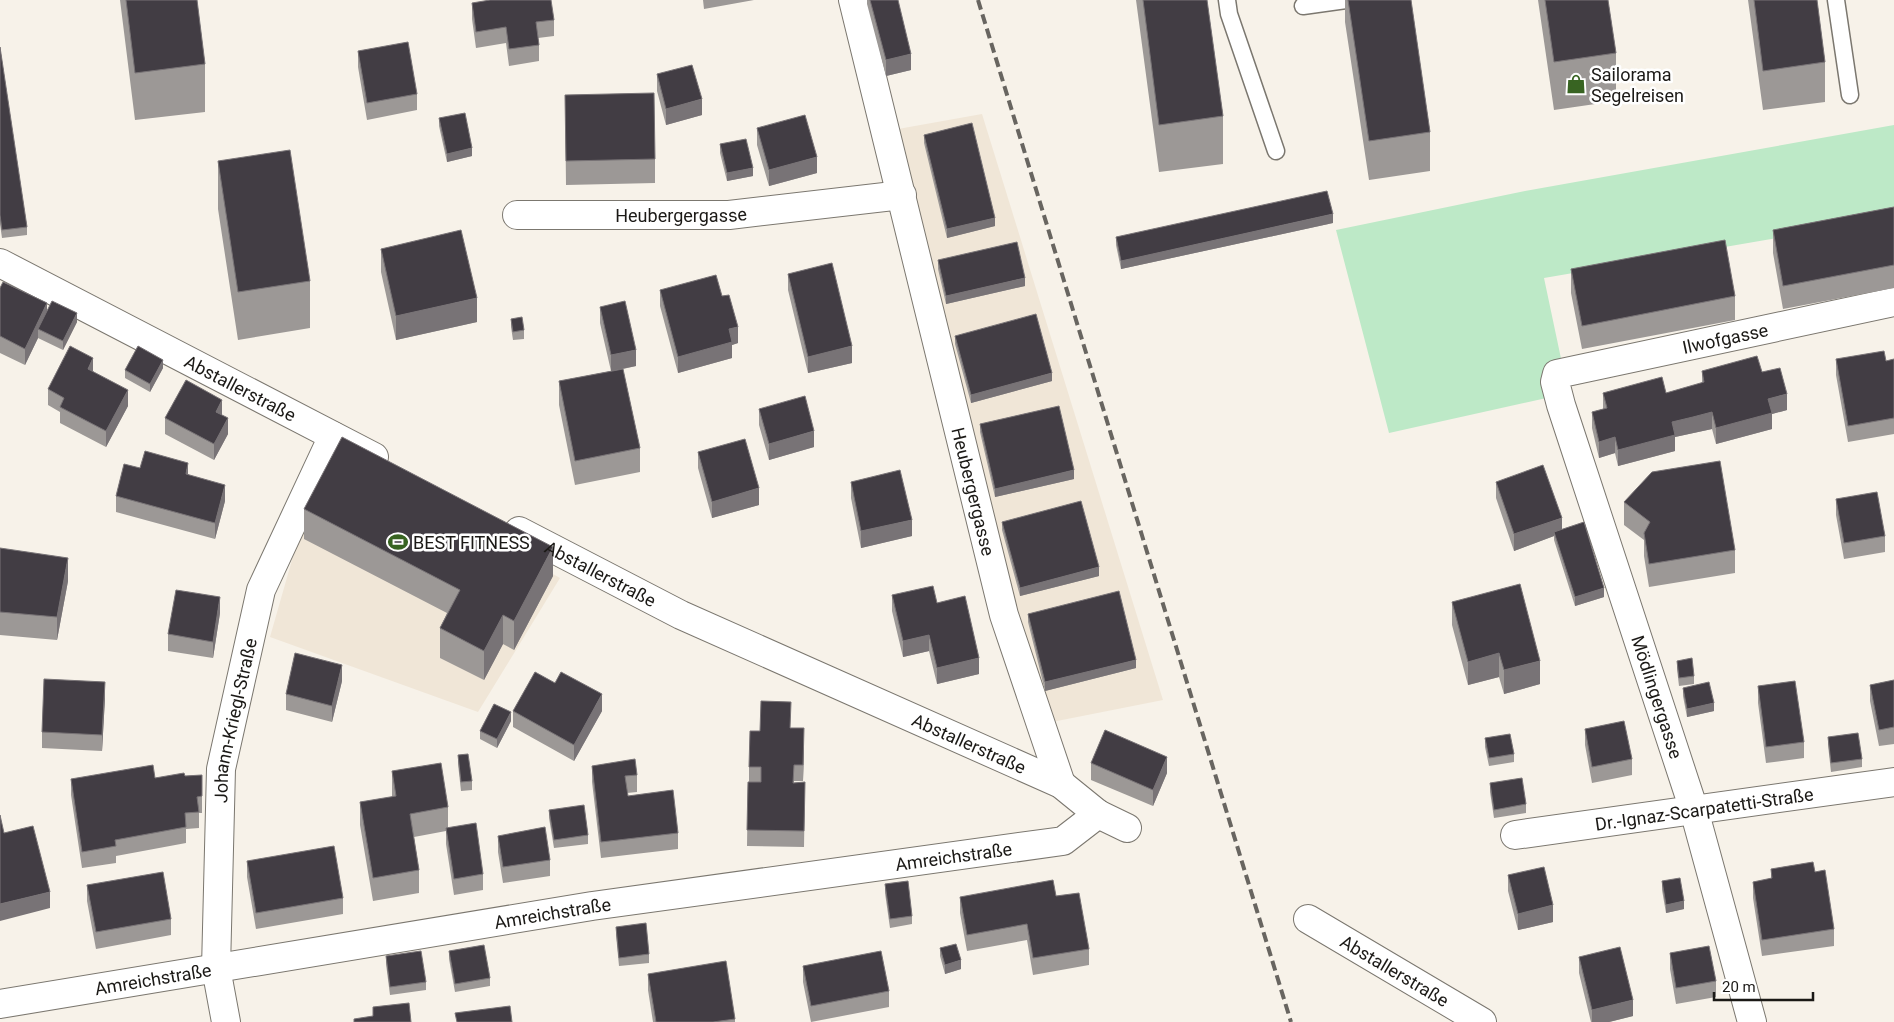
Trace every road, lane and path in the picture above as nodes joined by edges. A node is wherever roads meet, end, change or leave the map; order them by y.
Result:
1 (853, 0) edge
2 (1227, 0) edge
3 (1346, 0) edge
4 (1836, 0) edge
5 (1303, 6) dead end
6 (1850, 95) dead end
7 (1276, 151) dead end
8 (902, 195) junction
9 (517, 215) dead end
10 (0, 263) edge
11 (1894, 302) edge
12 (1557, 374) joint
13 (333, 436) junction
14 (393, 466) edge
15 (496, 519) edge
16 (1894, 782) edge
17 (1061, 784) junction
18 (1694, 810) junction
19 (1098, 814) junction
20 (1127, 828) dead end
21 (1515, 835) dead end
22 (1308, 919) dead end
23 (216, 968) junction
24 (0, 1004) edge
25 (226, 1022) edge
26 (1482, 1022) edge
27 (1752, 1022) edge

1 - 8 street, Heubergergasse
2 - 7 lane
3 - 5 lane
4 - 6 lane
8 - 9 street, Heubergergasse
8 - 17 street, Heubergergasse
10 - 13 street, Abstallerstraße
11 - 12 street, Ilwofgasse
12 - 18 street, Mödlingergasse
13 - 14 street, Abstallerstraße
13 - 23 street, Johann-Kriegl-Straße
15 - 17 street, Abstallerstraße
16 - 18 street, Dr.-Ignaz-Scarpatetti-Straße
17 - 19 street, Abstallerstraße
18 - 21 street, Dr.-Ignaz-Scarpatetti-Straße
18 - 27 street, Mödlingergasse
19 - 20 street, Abstallerstraße
19 - 23 street, Amreichstraße
22 - 26 street, Abstallerstraße
23 - 24 street, Amreichstraße
23 - 25 street, Johann-Kriegl-Straße

